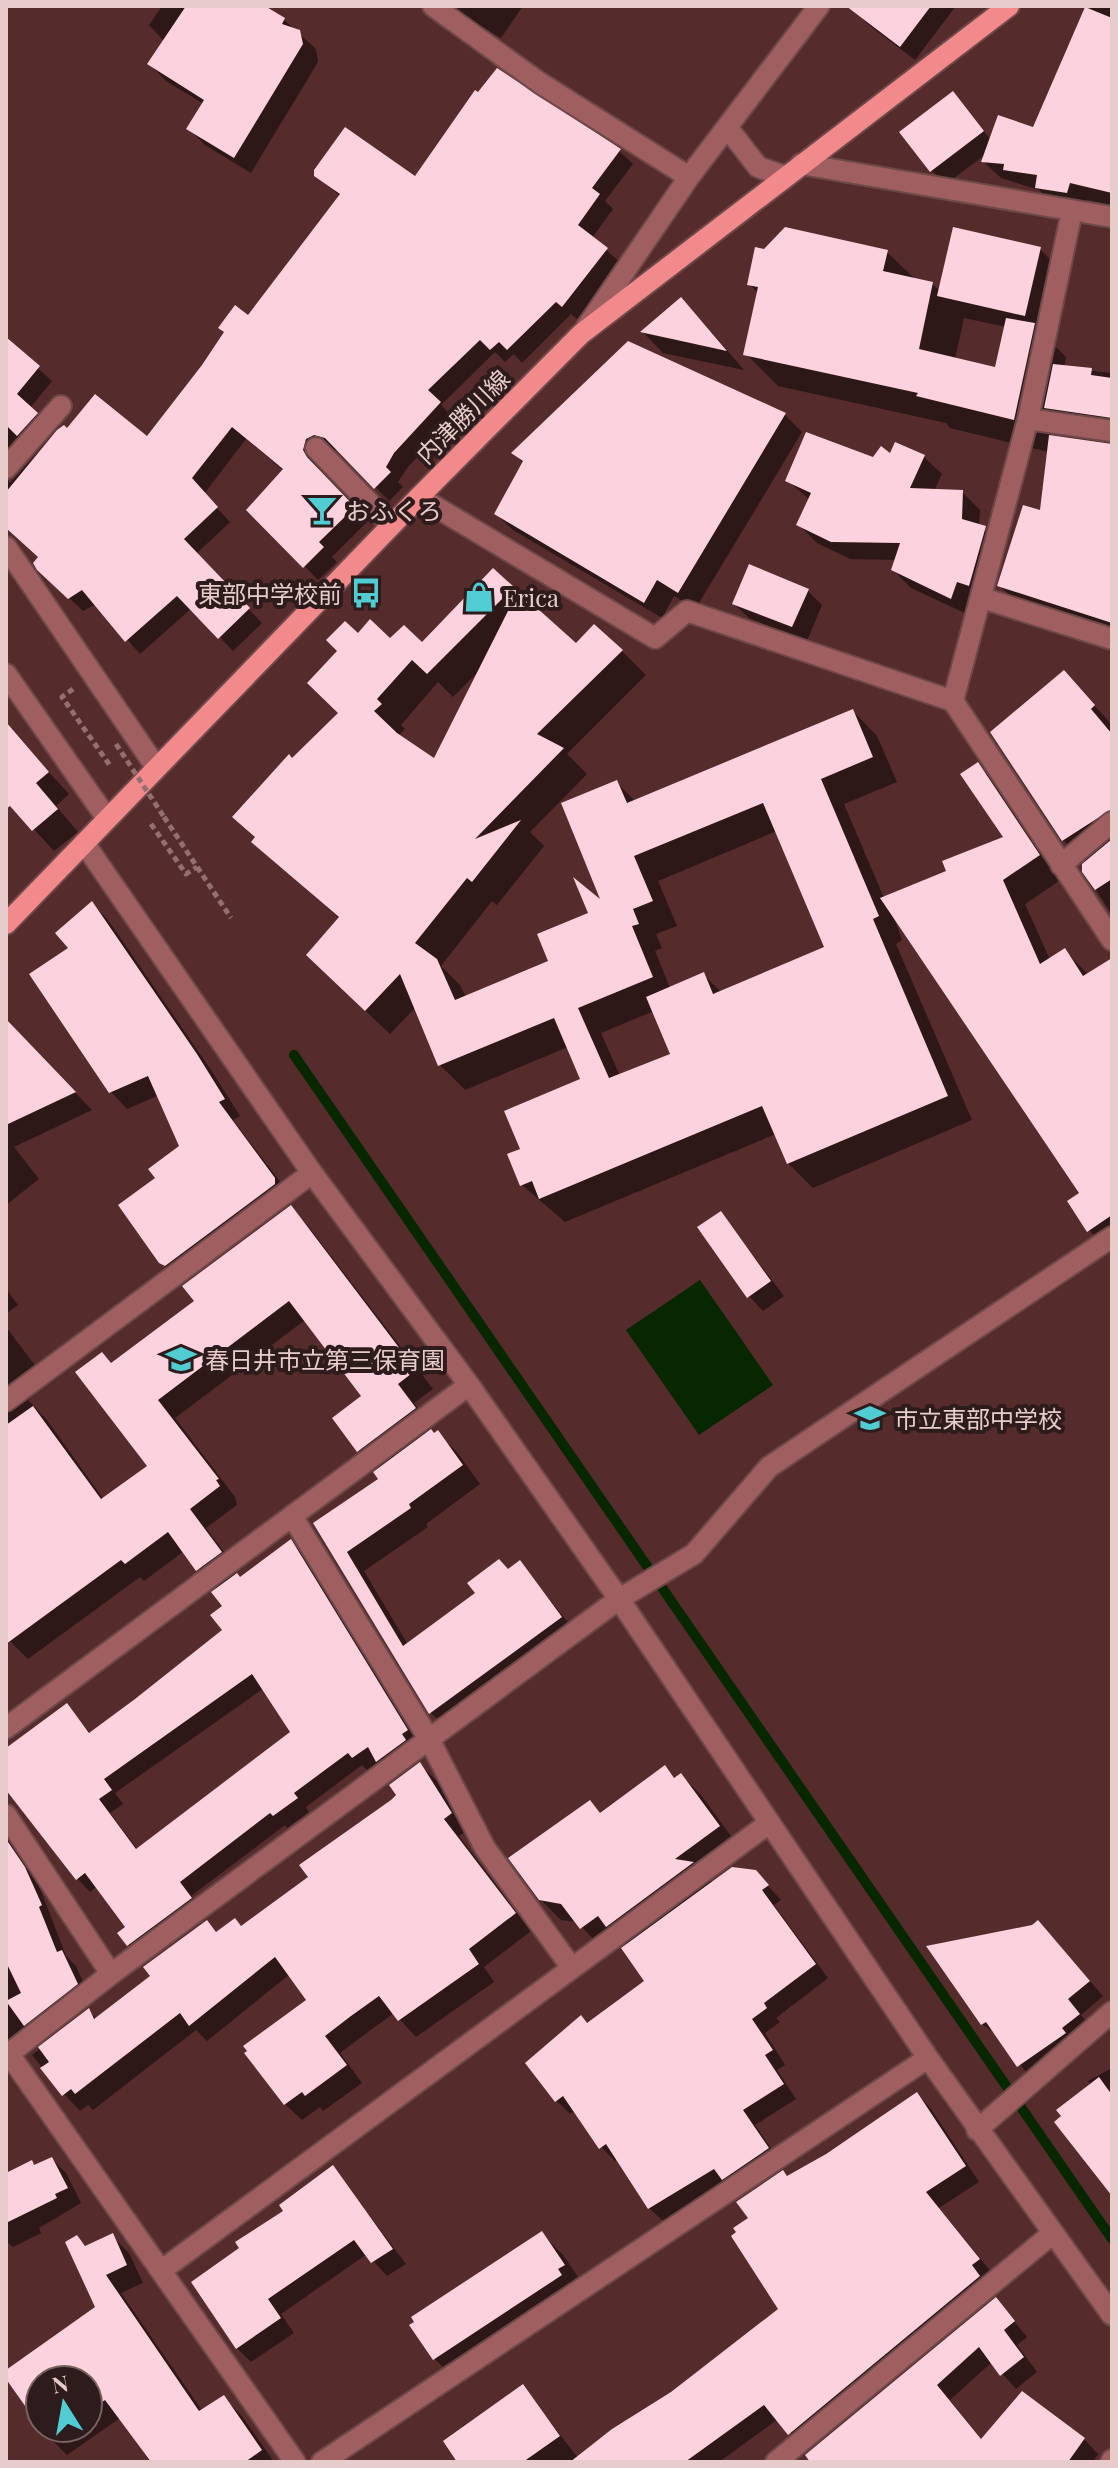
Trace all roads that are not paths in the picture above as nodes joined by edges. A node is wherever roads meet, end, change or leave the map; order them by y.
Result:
1 (433, 6) edge
2 (819, 6) edge
3 (1009, 6) edge
4 (727, 127) junction
5 (792, 170) junction
6 (689, 177) junction
7 (1072, 211) junction
8 (1112, 217) edge
9 (581, 334) junction
10 (61, 406) dead end
11 (1028, 419) junction
12 (1112, 431) edge
13 (316, 448) dead end
14 (6, 468) edge
15 (419, 497) junction
16 (391, 525) junction
17 (6, 547) edge
18 (982, 598) junction
19 (1112, 639) edge
20 (6, 674) edge
21 (953, 701) junction
22 (156, 767) junction
23 (106, 817) junction
24 (1112, 822) edge
25 (84, 843) junction
26 (1061, 865) junction
27 (6, 924) edge
28 (1112, 940) edge
29 (312, 1173) junction
30 (1112, 1237) edge
31 (469, 1385) junction
32 (6, 1401) edge
33 (292, 1516) junction
34 (619, 1599) junction
35 (6, 1728) edge
36 (429, 1739) junction
37 (6, 1815) edge
38 (768, 1824) junction
39 (572, 1968) junction
40 (111, 1974) junction
41 (1112, 2012) edge
42 (7, 2055) edge
43 (928, 2058) junction
44 (977, 2130) junction
45 (1052, 2234) junction
46 (162, 2270) junction
47 (1112, 2315) edge
48 (295, 2462) edge
49 (322, 2462) edge
50 (776, 2462) edge

1 - 6 street
2 - 4 street
3 - 5 main road, 内津勝川線
4 - 5 street
4 - 6 street
5 - 7 street
5 - 9 main road, 内津勝川線
6 - 9 street
7 - 8 street
7 - 11 street
9 - 15 main road, 内津勝川線
10 - 14 street
11 - 12 street
11 - 18 street
13 - 16 street
15 - 16 main road, 内津勝川線
15 - 21 street
16 - 22 main road, 内津勝川線
17 - 22 street
18 - 19 street
18 - 21 street
20 - 23 street
21 - 26 street
22 - 23 main road, 内津勝川線
23 - 25 main road, 内津勝川線
24 - 26 street
25 - 27 main road, 内津勝川線
25 - 29 street
26 - 28 street
29 - 31 street
29 - 32 street
30 - 34 street
31 - 33 street
31 - 34 street
33 - 35 street
33 - 36 street
34 - 36 street
34 - 38 street
36 - 39 street
36 - 40 street
37 - 40 street
38 - 39 street
38 - 43 street
39 - 46 street
40 - 42 street
41 - 44 street
42 - 46 street
43 - 44 street
43 - 49 street
44 - 45 street
45 - 47 street
45 - 50 street
46 - 48 street

